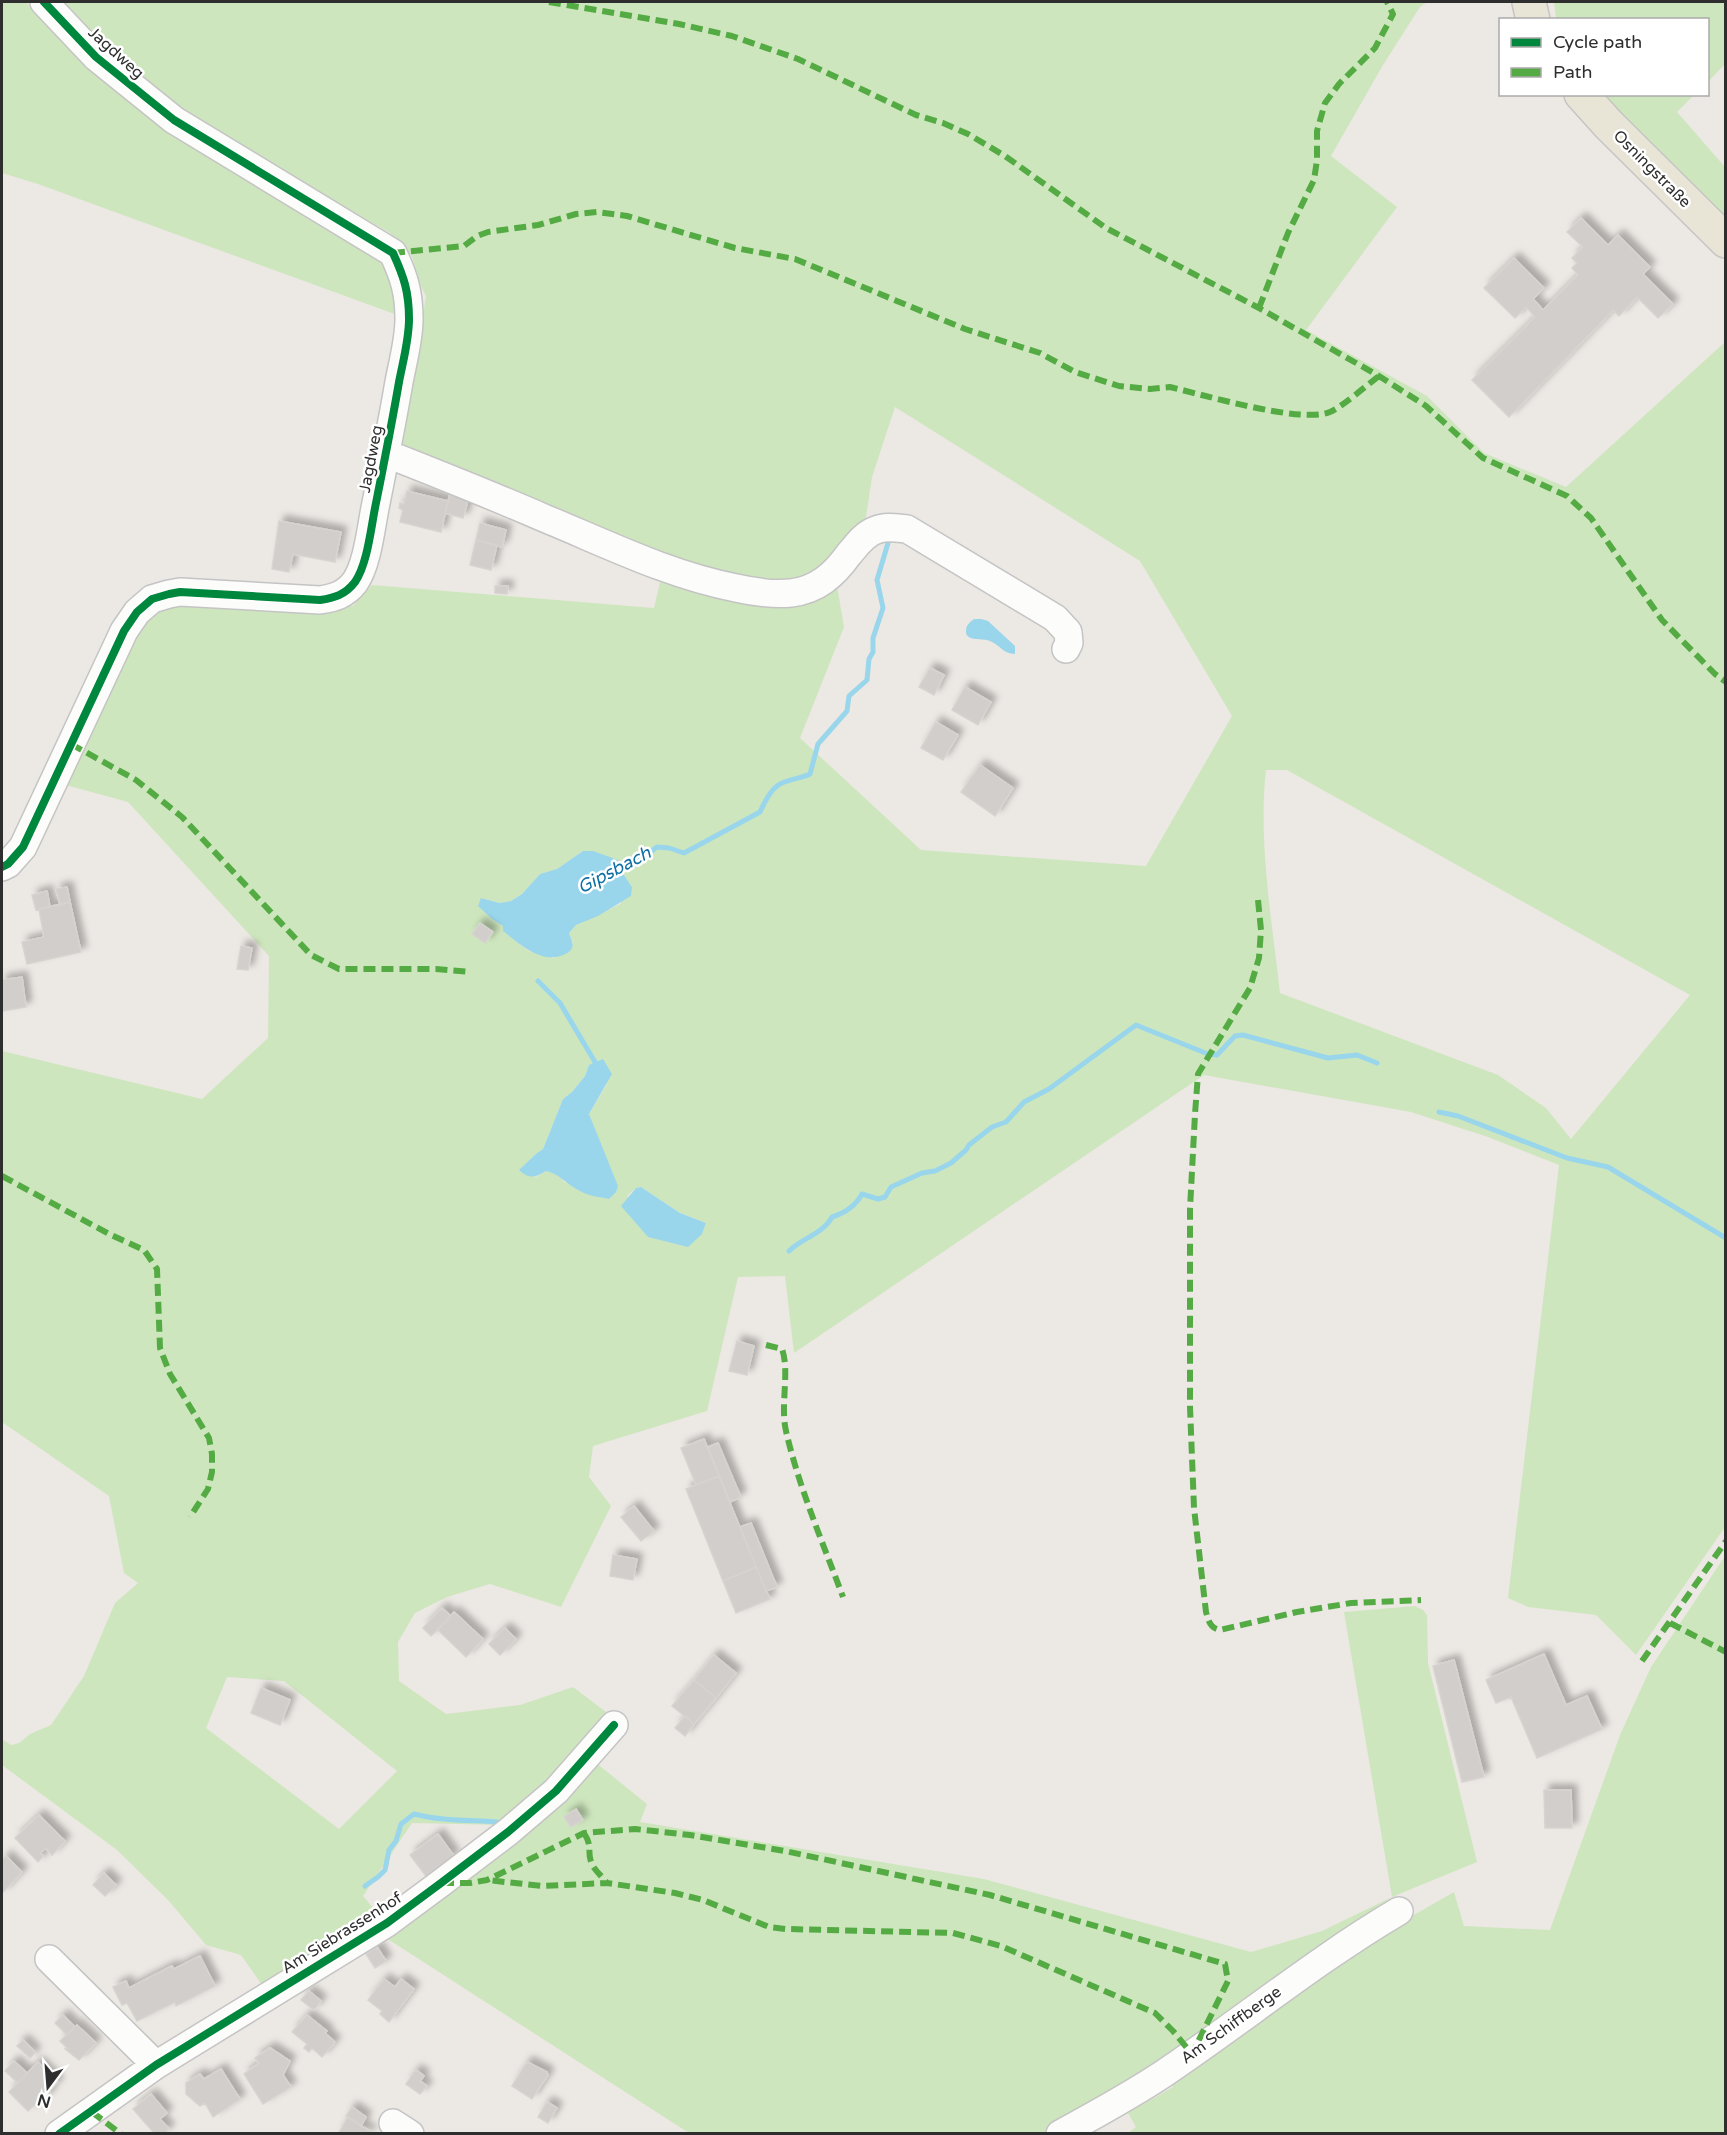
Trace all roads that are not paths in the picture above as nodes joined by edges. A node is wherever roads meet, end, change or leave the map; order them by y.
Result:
1 (44, 2) edge
2 (1529, 2) edge
3 (1533, 18) edge
4 (1583, 96) edge
5 (1725, 241) edge
6 (386, 456) junction
7 (1066, 649) dead end
8 (2, 867) edge
9 (614, 1725) dead end
10 (1399, 1911) dead end
11 (49, 1959) dead end
12 (156, 2065) junction
13 (59, 2133) edge
14 (1060, 2133) edge

1 - 6 street, Jagdweg
2 - 3 main road
4 - 5 main road, Osningstraße
6 - 7 street
6 - 8 street, Jagdweg
9 - 12 street, Am Siebrassenhof
10 - 14 street, Am Schiffberge
11 - 12 street
12 - 13 street, Am Siebrassenhof

